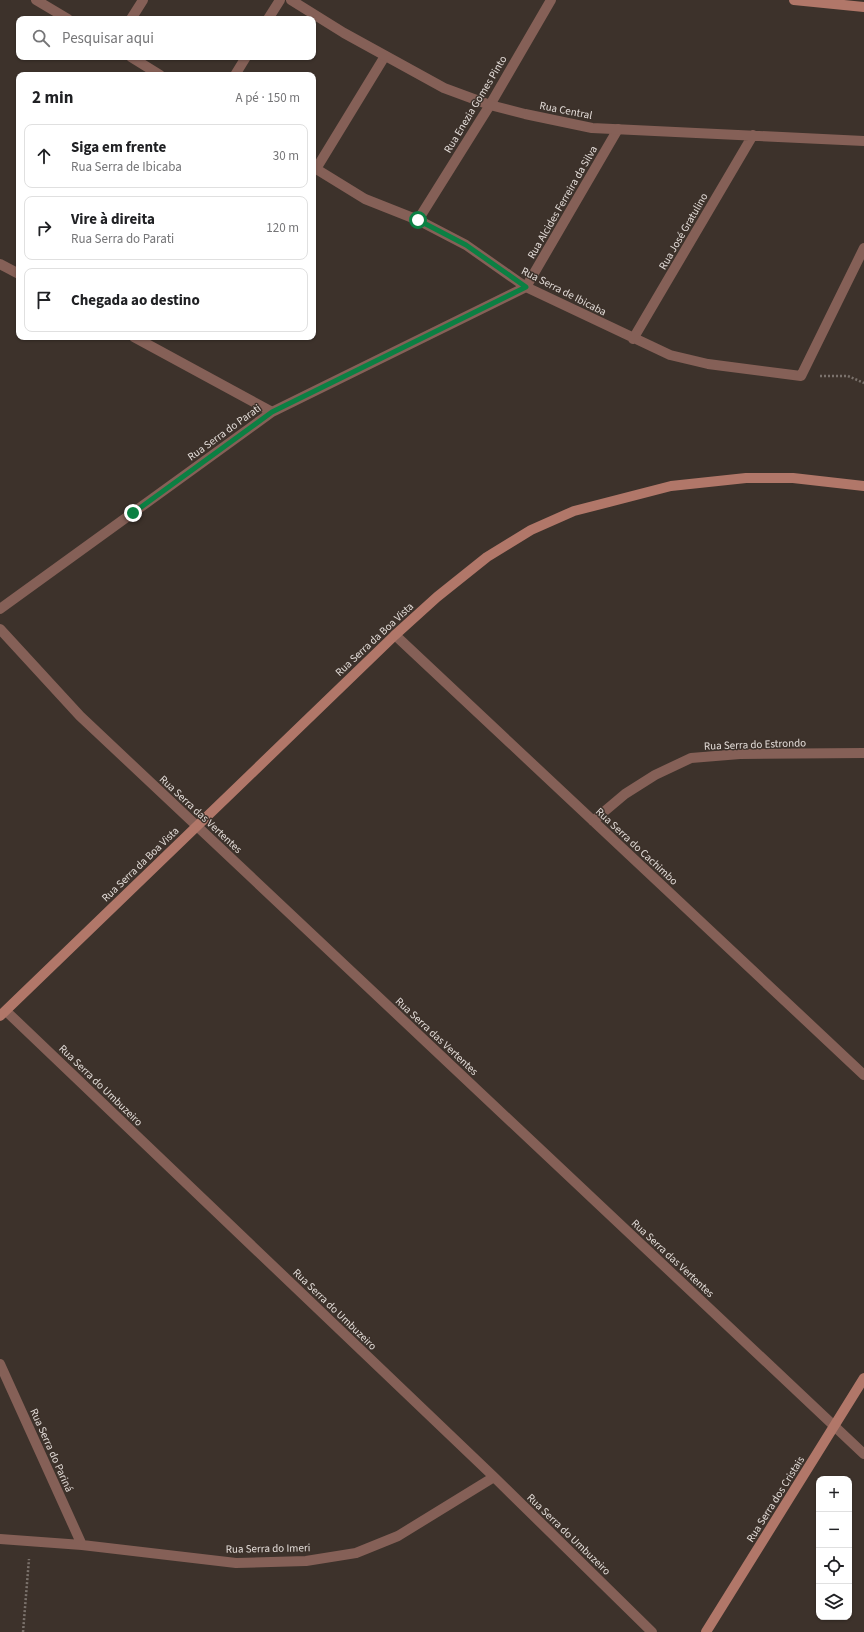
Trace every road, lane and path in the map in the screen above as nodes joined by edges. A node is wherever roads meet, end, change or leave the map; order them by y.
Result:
1 (36, 0) edge
2 (142, 0) edge
3 (280, 0) edge
4 (291, 0) edge
5 (551, 0) edge
6 (794, 0) edge
7 (864, 7) edge
8 (63, 16) edge
9 (133, 16) edge
10 (270, 16) edge
11 (385, 56) junction
12 (136, 60) edge
13 (244, 60) edge
14 (155, 72) edge
15 (237, 72) edge
16 (490, 105) junction
17 (618, 129) junction
18 (753, 135) junction
19 (864, 141) edge
20 (316, 165) edge
21 (316, 169) edge
22 (418, 220) junction
23 (864, 248) edge
24 (0, 264) edge
25 (16, 272) edge
26 (526, 287) junction
27 (633, 339) junction
28 (140, 340) edge
29 (801, 376) junction
30 (864, 383) edge
31 (272, 412) junction
32 (864, 486) edge
33 (0, 610) edge
34 (0, 629) edge
35 (395, 635) junction
36 (864, 753) edge
37 (593, 821) junction
38 (196, 826) junction
39 (2, 1011) edge
40 (864, 1075) edge
41 (0, 1364) edge
42 (864, 1378) edge
43 (834, 1427) junction
44 (864, 1454) edge
45 (494, 1478) junction
46 (0, 1538) edge
47 (31, 1541) junction
48 (82, 1545) junction
49 (23, 1632) edge
50 (652, 1632) edge
51 (706, 1632) edge

1 - 8 street
2 - 9 street
3 - 10 street
4 - 11 street, Rua Central
5 - 16 street, Rua Enezia Gomes Pinto
6 - 7 street
11 - 16 street, Rua Central
11 - 20 street
12 - 14 street
13 - 15 street
16 - 17 street, Rua Central
16 - 22 street, Rua Enezia Gomes Pinto
17 - 18 street, Rua Central
17 - 26 street, Rua Alcides Ferreira da Silva
18 - 19 street, Rua Central
18 - 27 street, Rua José Gratulino
21 - 22 street, Rua Serra de Ibicaba
22 - 26 street, Rua Serra de Ibicaba
23 - 29 street
24 - 25 street
26 - 27 street, Rua Serra de Ibicaba
26 - 31 street, Rua Serra do Parati
27 - 29 street, Rua Serra de Ibicaba
28 - 31 street
29 - 30 path
31 - 33 street, Rua Serra do Parati
32 - 35 street, Rua Serra da Boa Vista
34 - 38 street, Rua Serra das Vertentes
35 - 37 street, Rua Serra do Cachimbo
35 - 38 street, Rua Serra da Boa Vista
36 - 37 street, Rua Serra do Estrondo
37 - 40 street, Rua Serra do Cachimbo
38 - 39 street, Rua Serra da Boa Vista
38 - 43 street, Rua Serra das Vertentes
39 - 45 street, Rua Serra do Umbuzeiro
41 - 48 street, Rua Serra do Pariná
42 - 43 street, Rua Serra dos Cristais
43 - 44 street, Rua Serra das Vertentes
43 - 51 street, Rua Serra dos Cristais
45 - 48 street, Rua Serra do Imeri
45 - 50 street, Rua Serra do Umbuzeiro
46 - 47 street, Rua Serra do Imeri
47 - 48 street, Rua Serra do Imeri
47 - 49 path

